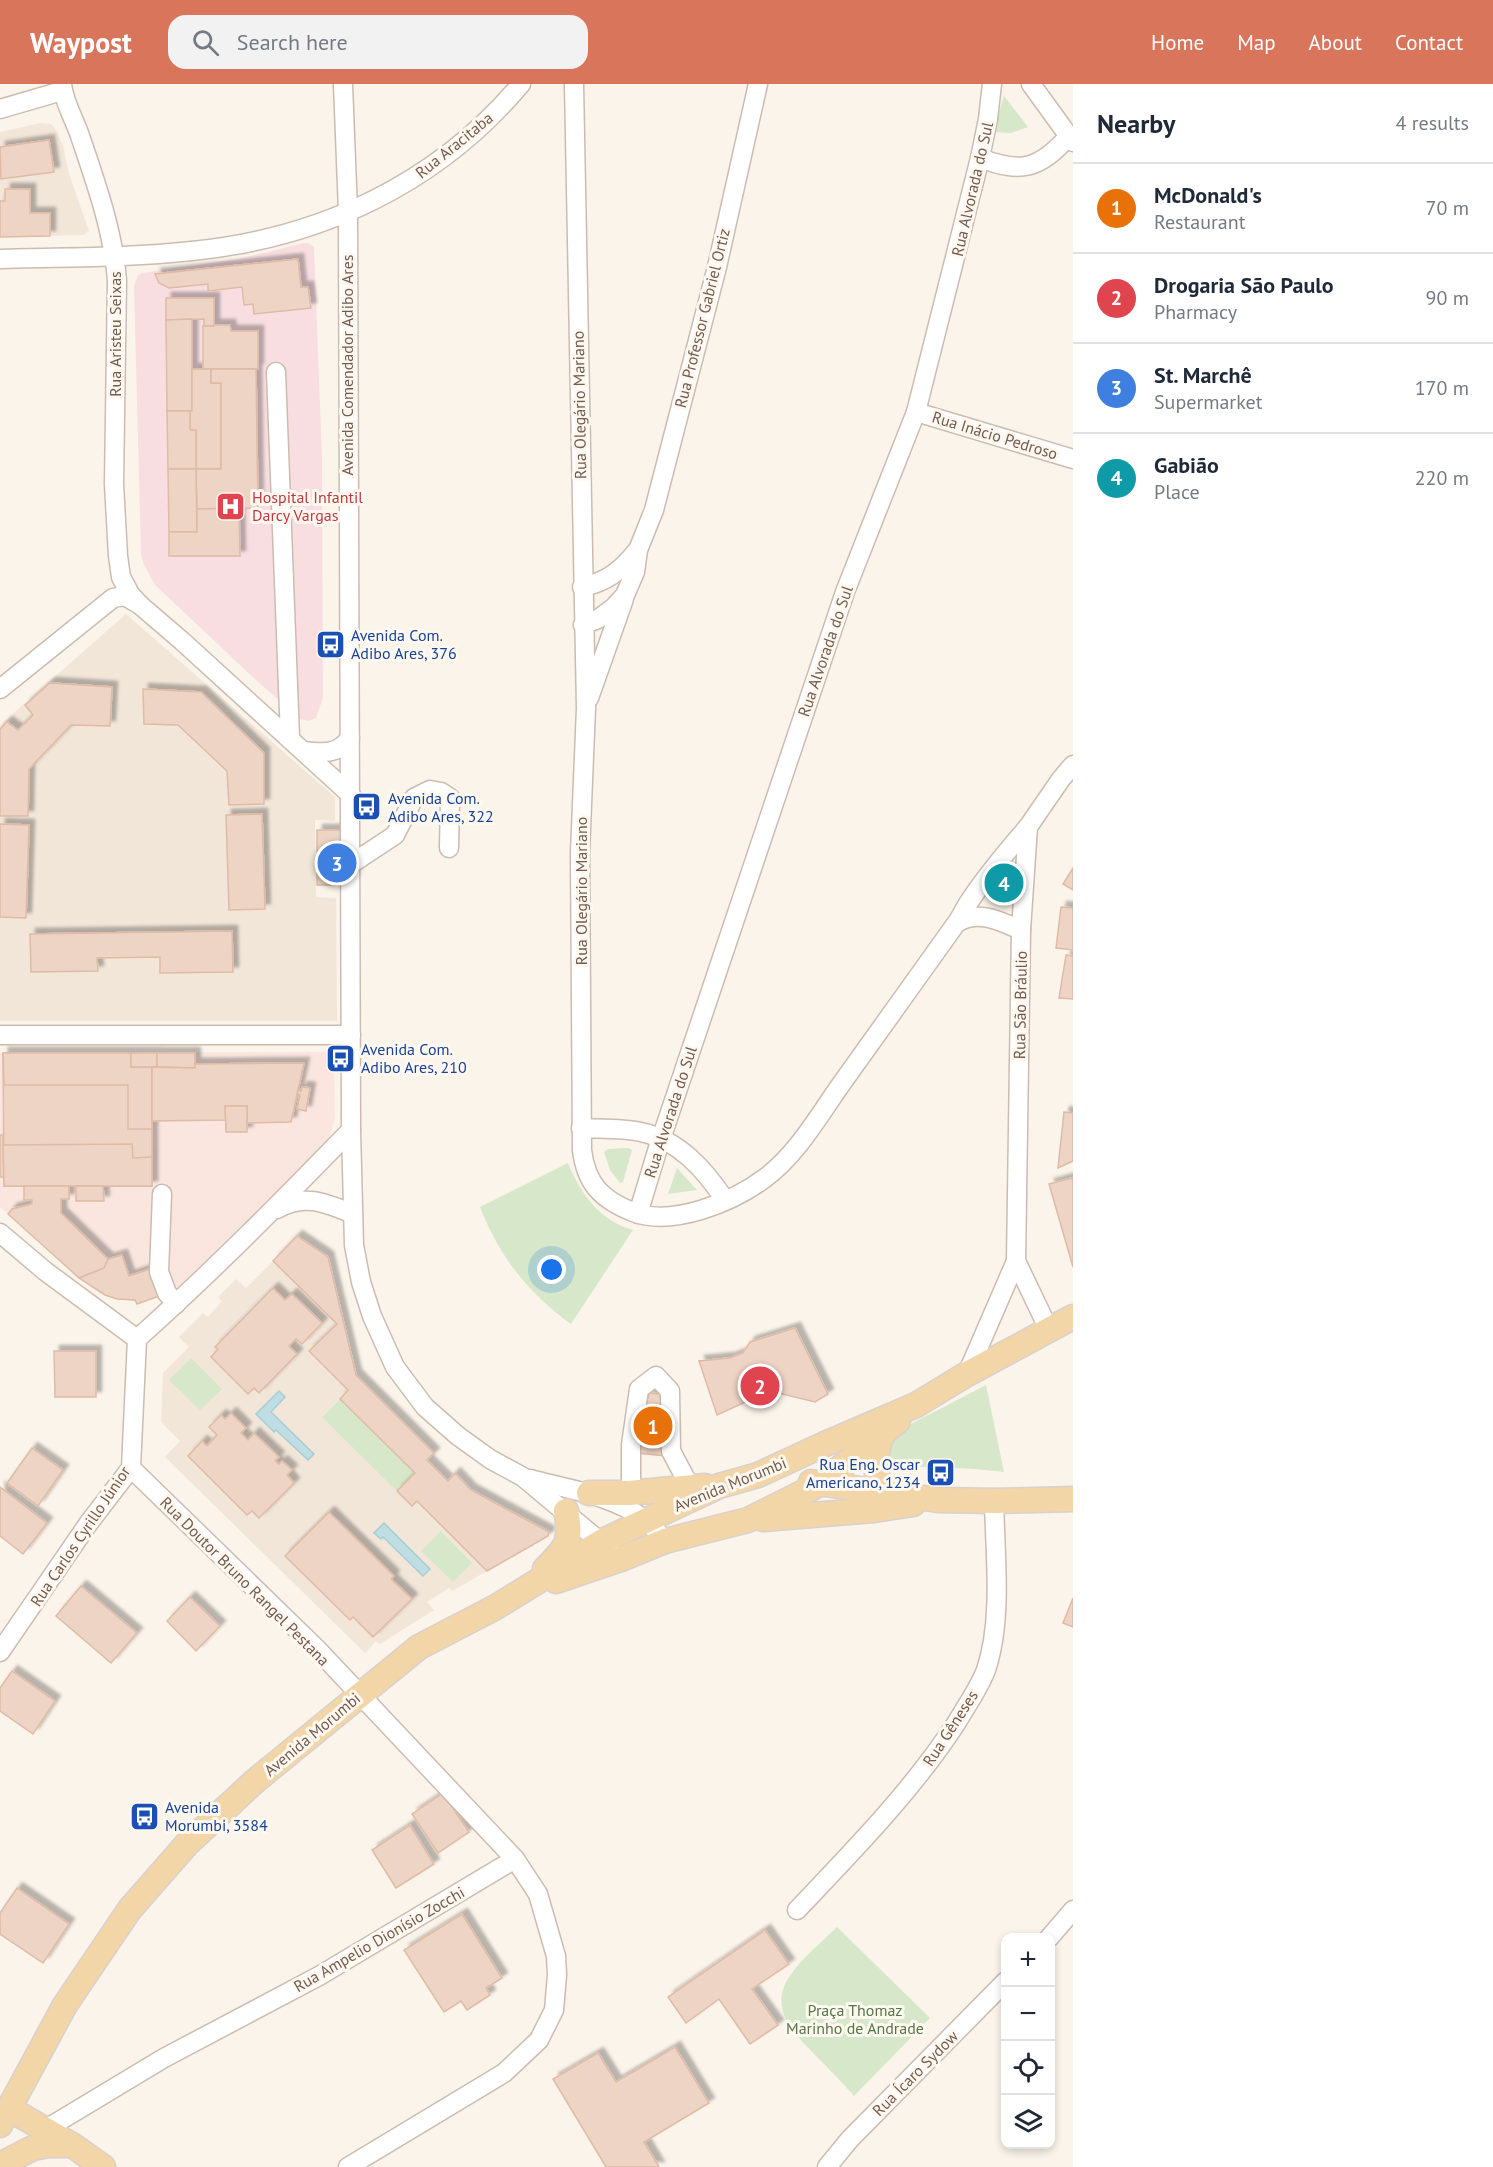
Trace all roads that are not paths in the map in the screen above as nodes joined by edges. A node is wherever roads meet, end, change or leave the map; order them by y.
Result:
1 (344, 84) edge
2 (521, 84) edge
3 (574, 84) edge
4 (758, 84) edge
5 (992, 84) edge
6 (1031, 84) edge
7 (60, 90) edge
8 (0, 109) edge
9 (1071, 139) edge
10 (980, 158) junction
11 (348, 212) junction
12 (115, 256) junction
13 (0, 259) edge
14 (276, 372) dead end
15 (916, 412) junction
16 (1073, 459) edge
17 (638, 550) junction
18 (121, 578) junction
19 (582, 587) junction
20 (625, 595) junction
21 (108, 603) junction
22 (140, 605) junction
23 (583, 625) junction
24 (0, 689) edge
25 (586, 708) junction
26 (290, 738) junction
27 (350, 738) junction
28 (304, 751) junction
29 (1073, 765) edge
30 (351, 795) junction
31 (1028, 827) junction
32 (449, 848) dead end
33 (351, 864) junction
34 (958, 922) junction
35 (1021, 930) junction
36 (0, 1035) edge
37 (351, 1035) junction
38 (581, 1128) junction
39 (351, 1130) junction
40 (661, 1138) junction
41 (162, 1194) dead end
42 (725, 1200) junction
43 (352, 1214) junction
44 (638, 1214) junction
45 (268, 1215) junction
46 (0, 1233) edge
47 (1016, 1261) junction
48 (176, 1304) junction
49 (1073, 1317) edge
50 (1049, 1330) junction
51 (137, 1339) junction
52 (967, 1374) junction
53 (916, 1405) junction
54 (882, 1435) junction
55 (130, 1468) junction
56 (758, 1475) junction
57 (523, 1477) junction
58 (820, 1484) junction
59 (719, 1486) junction
60 (690, 1487) junction
61 (631, 1492) junction
62 (882, 1492) junction
63 (589, 1493) junction
64 (1073, 1498) edge
65 (938, 1500) junction
66 (994, 1501) junction
67 (566, 1511) junction
68 (646, 1520) junction
69 (748, 1520) junction
70 (665, 1541) junction
71 (601, 1542) junction
72 (621, 1559) junction
73 (520, 1594) junction
74 (0, 1652) edge
75 (359, 1694) junction
76 (515, 1859) junction
77 (796, 1910) dead end
78 (1073, 1910) edge
79 (1053, 1933) edge
80 (1001, 1986) edge
81 (3, 2112) edge
82 (46, 2129) junction
83 (72, 2145) junction
84 (0, 2165) edge
85 (103, 2167) edge
86 (348, 2167) edge
87 (827, 2167) edge

1 - 11 street, Avenida Comendador Adibo Ares
2 - 11 street, Rua Aracitaba
3 - 19 street, Rua Olegário Mariano
4 - 17 street, Rua Professor Gabriel Ortiz
5 - 10 street, Rua Alvorada do Sul
6 - 9 street
7 - 8 street
7 - 12 street, Rua Aristeu Seixas
9 - 10 street
10 - 15 street, Rua Alvorada do Sul
11 - 12 street, Rua Aracitaba
11 - 27 street, Avenida Comendador Adibo Ares
12 - 13 street, Rua Aracitaba
12 - 18 street, Rua Aristeu Seixas
14 - 26 street
15 - 16 street, Rua Inácio Pedroso
15 - 40 street, Rua Alvorada do Sul
17 - 19 street, Rua Professor Gabriel Ortiz
17 - 20 street, Rua Professor Gabriel Ortiz
18 - 21 street
18 - 22 street
19 - 23 street, Rua Olegário Mariano
20 - 23 street, Rua Professor Gabriel Ortiz
20 - 25 street
21 - 22 street
21 - 24 street
22 - 26 street
23 - 25 street, Rua Olegário Mariano
25 - 38 street, Rua Olegário Mariano
26 - 28 street
27 - 28 street
27 - 30 street, Avenida Comendador Adibo Ares
28 - 30 street
29 - 31 street, Rua São Bráulio
30 - 33 street, Avenida Comendador Adibo Ares
31 - 34 street, Rua Olegário Mariano
31 - 35 street, Rua São Bráulio
32 - 33 street
33 - 37 street, Avenida Comendador Adibo Ares
34 - 35 street
34 - 42 street, Rua Olegário Mariano
35 - 47 street, Rua São Bráulio
36 - 37 street
37 - 39 street, Avenida Comendador Adibo Ares
38 - 40 street
38 - 44 street, Rua Olegário Mariano
39 - 43 street, Avenida Comendador Adibo Ares
39 - 45 street
40 - 42 street
40 - 44 street, Rua Alvorada do Sul
41 - 48 street
42 - 44 street, Rua Olegário Mariano
43 - 45 street
43 - 57 street, Avenida Comendador Adibo Ares
45 - 48 street
46 - 51 street
47 - 50 street, Rua São Bráulio
47 - 52 street, Rua São Bráulio
48 - 51 street
49 - 50 main road, Avenida Morumbi
50 - 52 main road, Avenida Morumbi
51 - 55 street, Rua Carlos Cyrillo Júnior
52 - 53 main road, Avenida Morumbi
53 - 54 main road, Avenida Morumbi
53 - 56 main road, Avenida Morumbi
54 - 58 main road, Avenida Morumbi
54 - 62 main road
55 - 74 street, Rua Carlos Cyrillo Júnior
55 - 75 street, Rua Doutor Bruno Rangel Pestana
56 - 58 main road
56 - 59 main road, Avenida Morumbi
57 - 63 street, Avenida Comendador Adibo Ares
57 - 67 street, Avenida Comendador Adibo Ares
58 - 62 main road
58 - 69 main road, Avenida Morumbi
59 - 60 main road
59 - 68 main road, Avenida Morumbi
60 - 61 main road
60 - 61 street
61 - 63 main road
62 - 65 main road
63 - 68 street, Avenida Comendador Adibo Ares
64 - 66 main road
65 - 66 main road
65 - 69 main road
66 - 77 street, Rua Gêneses
67 - 71 street, Avenida Comendador Adibo Ares
67 - 73 main road
68 - 70 street, Avenida Comendador Adibo Ares
68 - 71 main road, Avenida Morumbi
69 - 70 main road, Avenida Morumbi
70 - 72 main road, Avenida Morumbi
71 - 72 street, Avenida Comendador Adibo Ares
71 - 73 main road, Avenida Morumbi
72 - 73 main road, Avenida Morumbi
73 - 75 main road, Avenida Morumbi
75 - 76 street
75 - 81 main road, Avenida Morumbi
76 - 82 street, Rua Ampelio Dionísio Zocchi
76 - 86 street
78 - 79 street
80 - 87 street, Rua Ícaro Sydow
81 - 82 main road
82 - 83 main road
83 - 84 main road
83 - 85 main road

